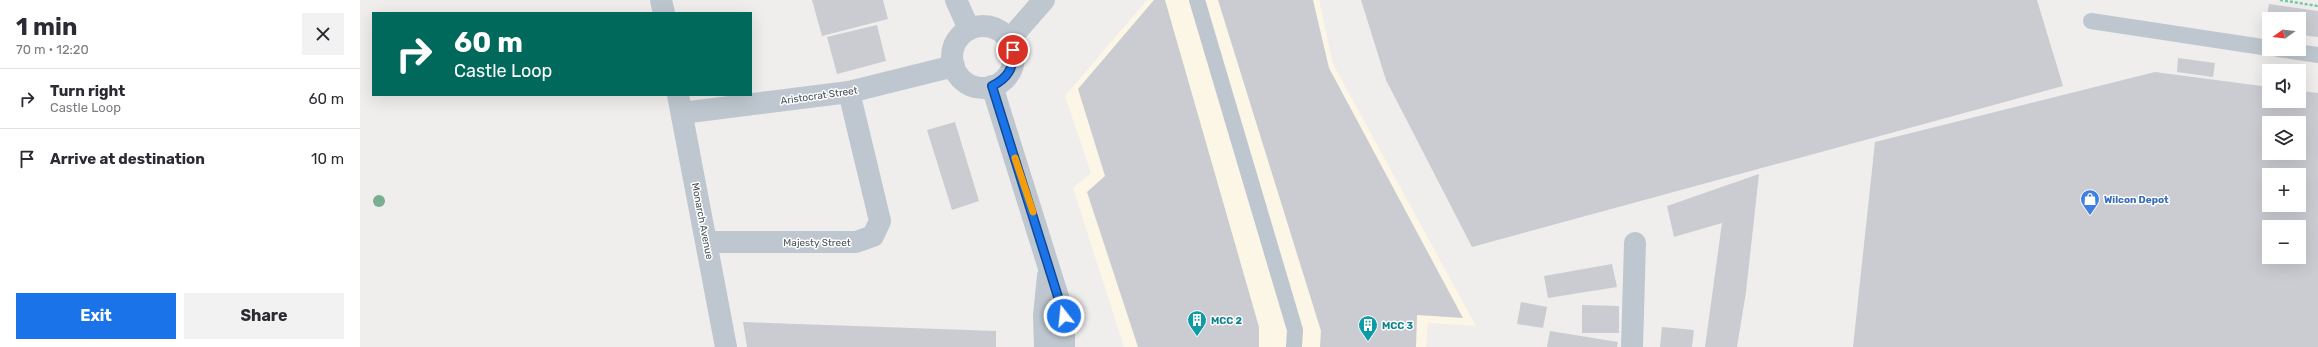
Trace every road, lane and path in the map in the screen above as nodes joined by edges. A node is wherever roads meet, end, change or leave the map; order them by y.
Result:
1 (661, 0) edge
2 (956, 0) edge
3 (1044, 0) edge
4 (1197, 0) edge
5 (2280, 0) edge
6 (2318, 6) edge
7 (664, 12) edge
8 (2091, 21) dead end
9 (969, 29) junction
10 (1008, 40) junction
11 (2262, 47) edge
12 (2306, 53) edge
13 (2318, 55) edge
14 (954, 66) junction
15 (992, 86) junction
16 (849, 92) junction
17 (680, 104) edge
18 (707, 242) junction
19 (1635, 243) dead end
20 (1050, 265) junction
21 (726, 347) edge
22 (1044, 347) edge
23 (1064, 347) edge
24 (1294, 347) edge
25 (1632, 347) edge

1 - 7 street
2 - 9 street
3 - 10 street
4 - 24 lane
5 - 6 path
8 - 11 lane
9 - 10 street
9 - 14 street
10 - 15 street
12 - 13 lane
14 - 15 street
14 - 16 street, Aristocrat Street
15 - 20 street
16 - 17 street, Aristocrat Street
16 - 18 street, Majesty Street
17 - 18 street, Monarch Avenue
18 - 21 street, Monarch Avenue
19 - 25 street
20 - 22 street
20 - 23 street

